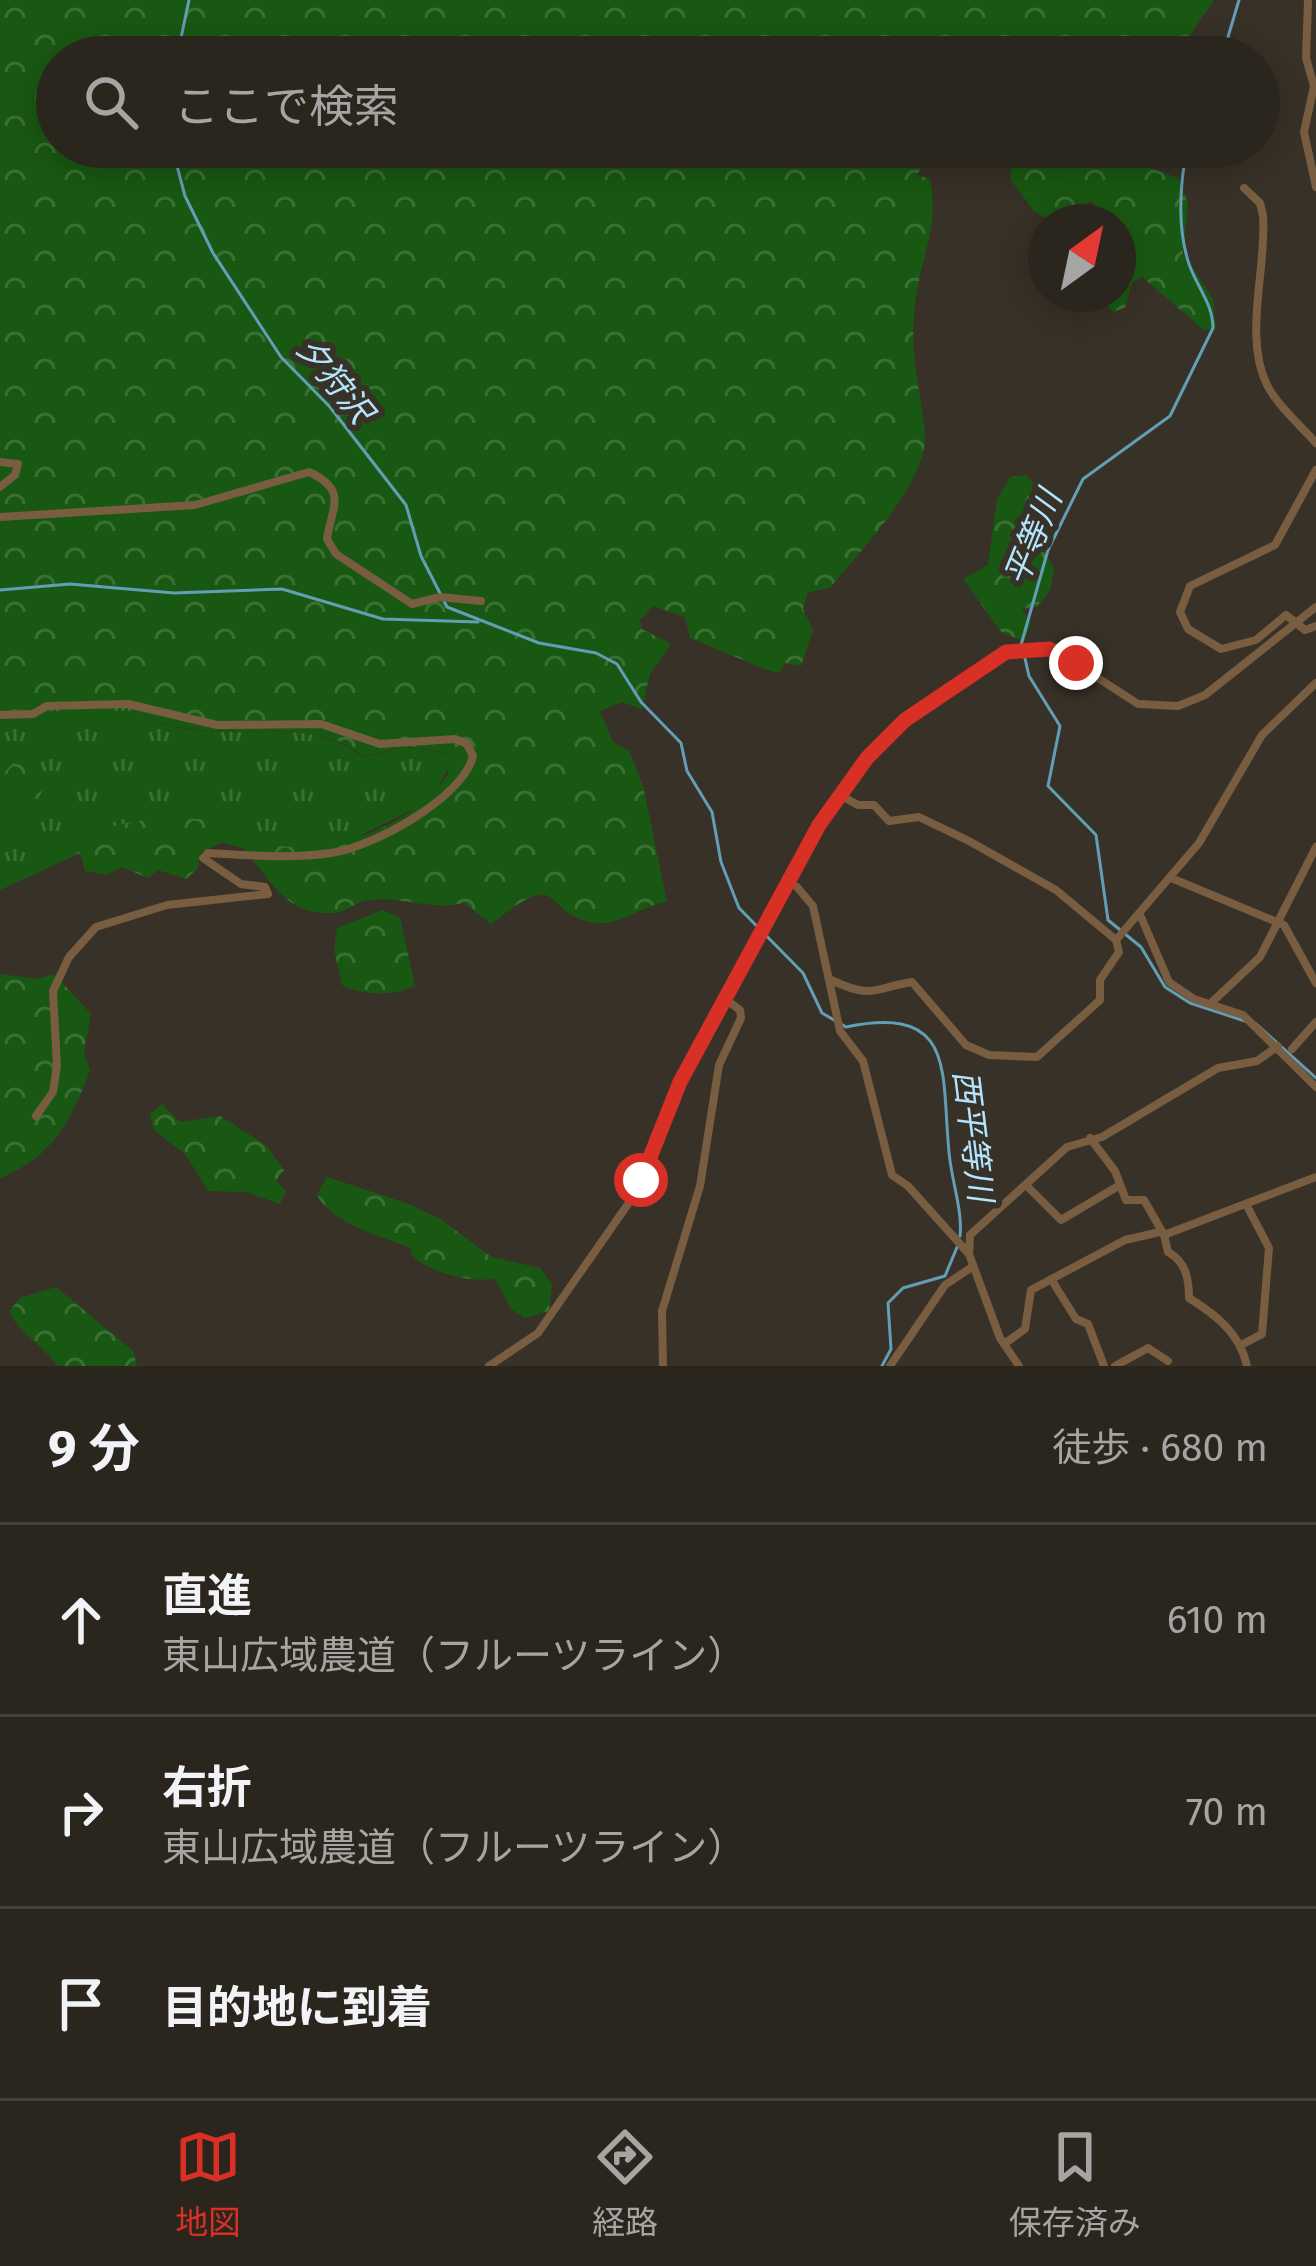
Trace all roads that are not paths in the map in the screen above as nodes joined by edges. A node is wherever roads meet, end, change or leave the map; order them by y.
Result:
1 (1308, 0) edge
2 (1244, 188) dead end
3 (1316, 188) edge
4 (1316, 442) edge
5 (0, 462) edge
6 (1316, 470) edge
7 (0, 487) edge
8 (0, 517) edge
9 (481, 601) dead end
10 (1316, 607) edge
11 (1296, 623) junction
12 (1316, 626) edge
13 (1316, 682) edge
14 (0, 715) edge
15 (838, 794) junction
16 (1316, 847) edge
17 (1171, 878) junction
18 (796, 887) dead end
19 (1142, 917) junction
20 (1278, 922) junction
21 (1120, 935) junction
22 (831, 980) junction
23 (1316, 983) edge
24 (725, 999) junction
25 (1210, 1004) junction
26 (1316, 1022) edge
27 (1278, 1046) junction
28 (1292, 1049) dead end
29 (1316, 1087) edge
30 (37, 1116) dead end
31 (1089, 1137) junction
32 (1316, 1177) edge
33 (1120, 1185) junction
34 (1027, 1186) junction
35 (1247, 1206) junction
36 (1162, 1233) junction
37 (961, 1249) junction
38 (972, 1267) junction
39 (1051, 1279) junction
40 (1004, 1344) junction
41 (1243, 1344) junction
42 (1168, 1361) dead end
43 (488, 1366) edge
44 (663, 1366) edge
45 (890, 1366) edge
46 (1019, 1366) edge
47 (1104, 1366) edge
48 (1115, 1366) edge
49 (1247, 1366) edge

1 - 3 street
2 - 4 street
5 - 7 street
6 - 11 street
8 - 9 street
10 - 11 street
11 - 12 street
11 - 15 street
13 - 17 street
14 - 30 street
15 - 21 street
15 - 24 street
16 - 20 street
17 - 19 street
17 - 20 street
18 - 22 street
19 - 21 street
19 - 25 street
20 - 23 street
20 - 25 street
21 - 22 street
22 - 37 street
24 - 43 street
24 - 44 street
25 - 27 street
26 - 28 street
27 - 29 street
27 - 31 street
31 - 33 street
31 - 34 street
32 - 35 street
33 - 34 street
33 - 36 street
34 - 37 street
35 - 36 street
35 - 41 street
36 - 39 street
36 - 41 street
37 - 38 street
38 - 40 street
38 - 45 street
39 - 40 street
39 - 47 street
40 - 46 street
41 - 49 street
42 - 48 street

